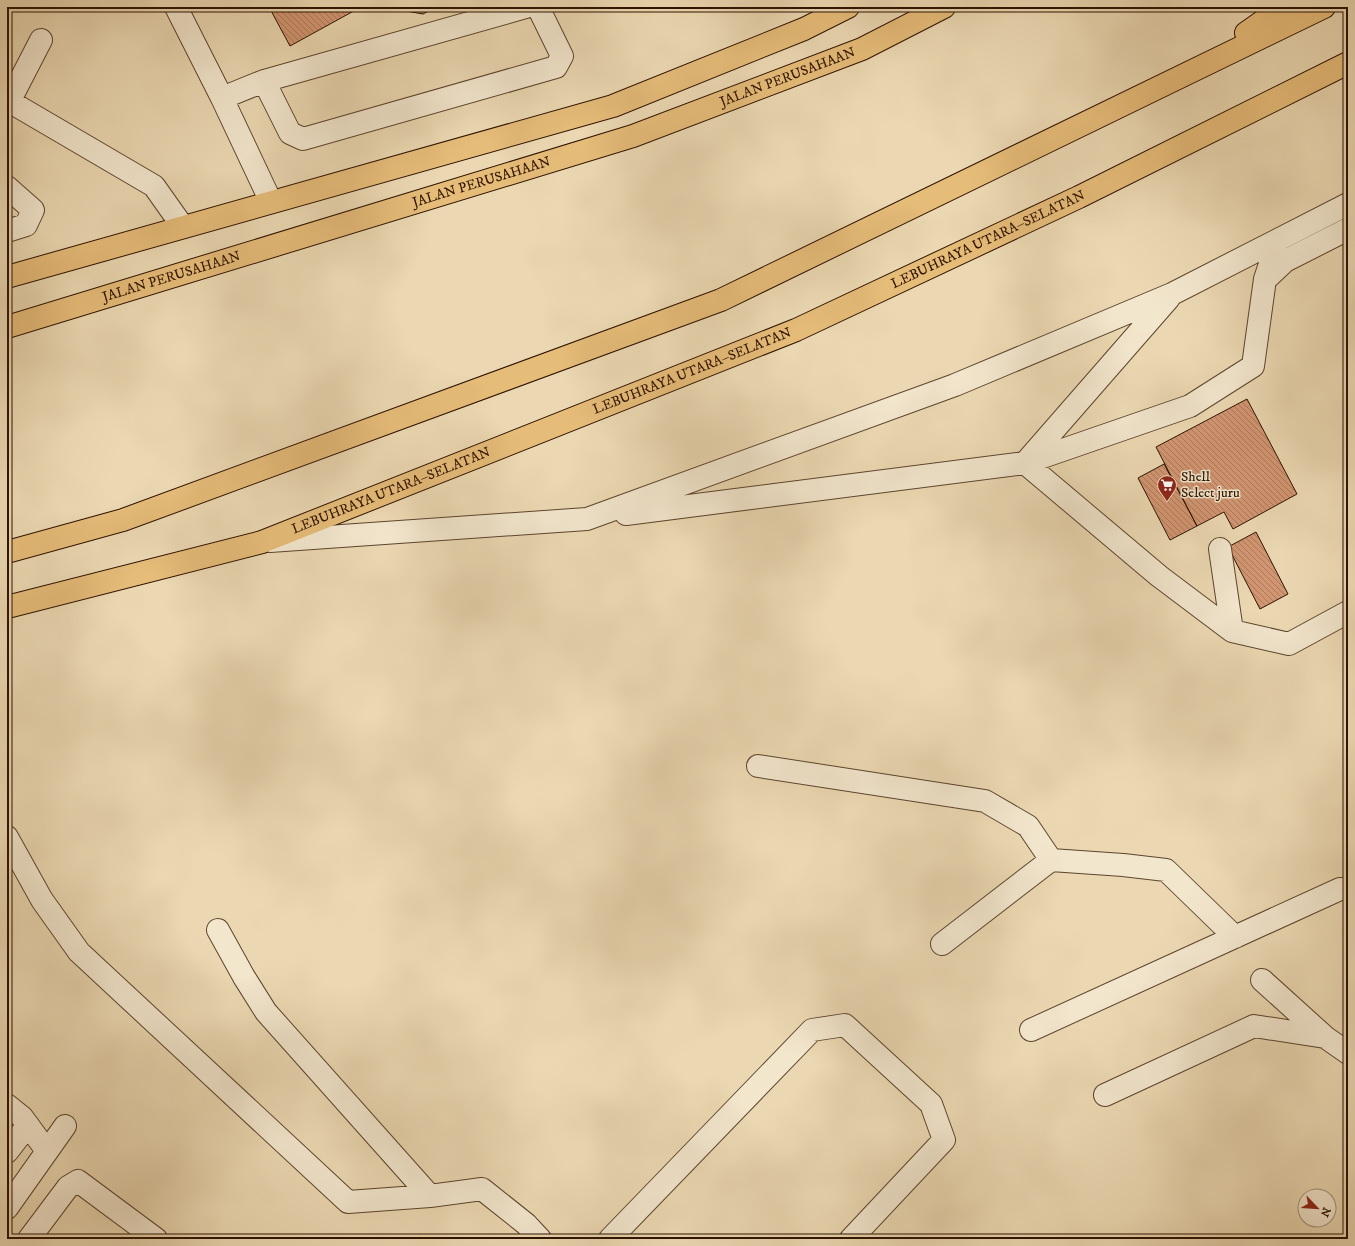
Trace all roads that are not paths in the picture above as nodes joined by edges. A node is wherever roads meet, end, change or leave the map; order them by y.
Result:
1 (526, 7) edge
2 (538, 7) edge
3 (848, 7) edge
4 (944, 7) edge
5 (1283, 7) edge
6 (1324, 7) edge
7 (180, 8) edge
8 (40, 40) dead end
9 (1348, 62) edge
10 (1200, 67) junction
11 (264, 81) junction
12 (222, 98) junction
13 (8, 101) edge
14 (7, 187) edge
15 (271, 202) junction
16 (1348, 204) edge
17 (183, 227) junction
18 (1348, 229) edge
19 (7, 231) edge
20 (1278, 240) junction
21 (7, 277) edge
22 (1265, 279) junction
23 (1172, 294) junction
24 (7, 327) edge
25 (1026, 463) junction
26 (587, 519) junction
27 (262, 542) junction
28 (1220, 549) dead end
29 (7, 552) edge
30 (7, 607) edge
31 (1348, 612) edge
32 (1232, 631) junction
33 (758, 766) dead end
34 (7, 837) edge
35 (1051, 860) junction
36 (1348, 889) edge
37 (218, 930) dead end
38 (1235, 937) junction
39 (942, 944) dead end
40 (1262, 980) dead end
41 (1031, 1030) dead end
42 (1326, 1037) junction
43 (1348, 1054) edge
44 (1105, 1095) dead end
45 (7, 1105) edge
46 (28, 1125) junction
47 (65, 1126) dead end
48 (47, 1151) junction
49 (7, 1152) edge
50 (430, 1196) junction
51 (7, 1208) edge
52 (30, 1239) edge
53 (156, 1239) edge
54 (540, 1239) edge
55 (610, 1239) edge
56 (851, 1239) edge

1 - 11 street
2 - 11 street
3 - 15 main road
4 - 24 main road, JALAN PERUSAHAAN
5 - 10 main road
6 - 10 main road
7 - 12 street
8 - 13 street
9 - 27 main road, LEBUHRAYA UTARA–SELATAN
10 - 29 main road
11 - 12 street
12 - 15 street
13 - 17 street
14 - 19 street
15 - 17 main road
16 - 20 street
17 - 21 main road
18 - 22 street
20 - 22 street
20 - 23 street
22 - 25 street
23 - 25 street
23 - 26 street
25 - 26 street
25 - 32 street
26 - 27 street
27 - 30 main road, LEBUHRAYA UTARA–SELATAN
28 - 32 street
31 - 32 street
33 - 35 street
34 - 50 street
35 - 38 street
35 - 39 street
36 - 38 street
37 - 50 street
38 - 41 street
40 - 42 street
42 - 43 street
42 - 44 street
45 - 46 street
46 - 48 street
46 - 49 street
47 - 48 street
48 - 51 street
50 - 54 street
52 - 53 street
55 - 56 street

